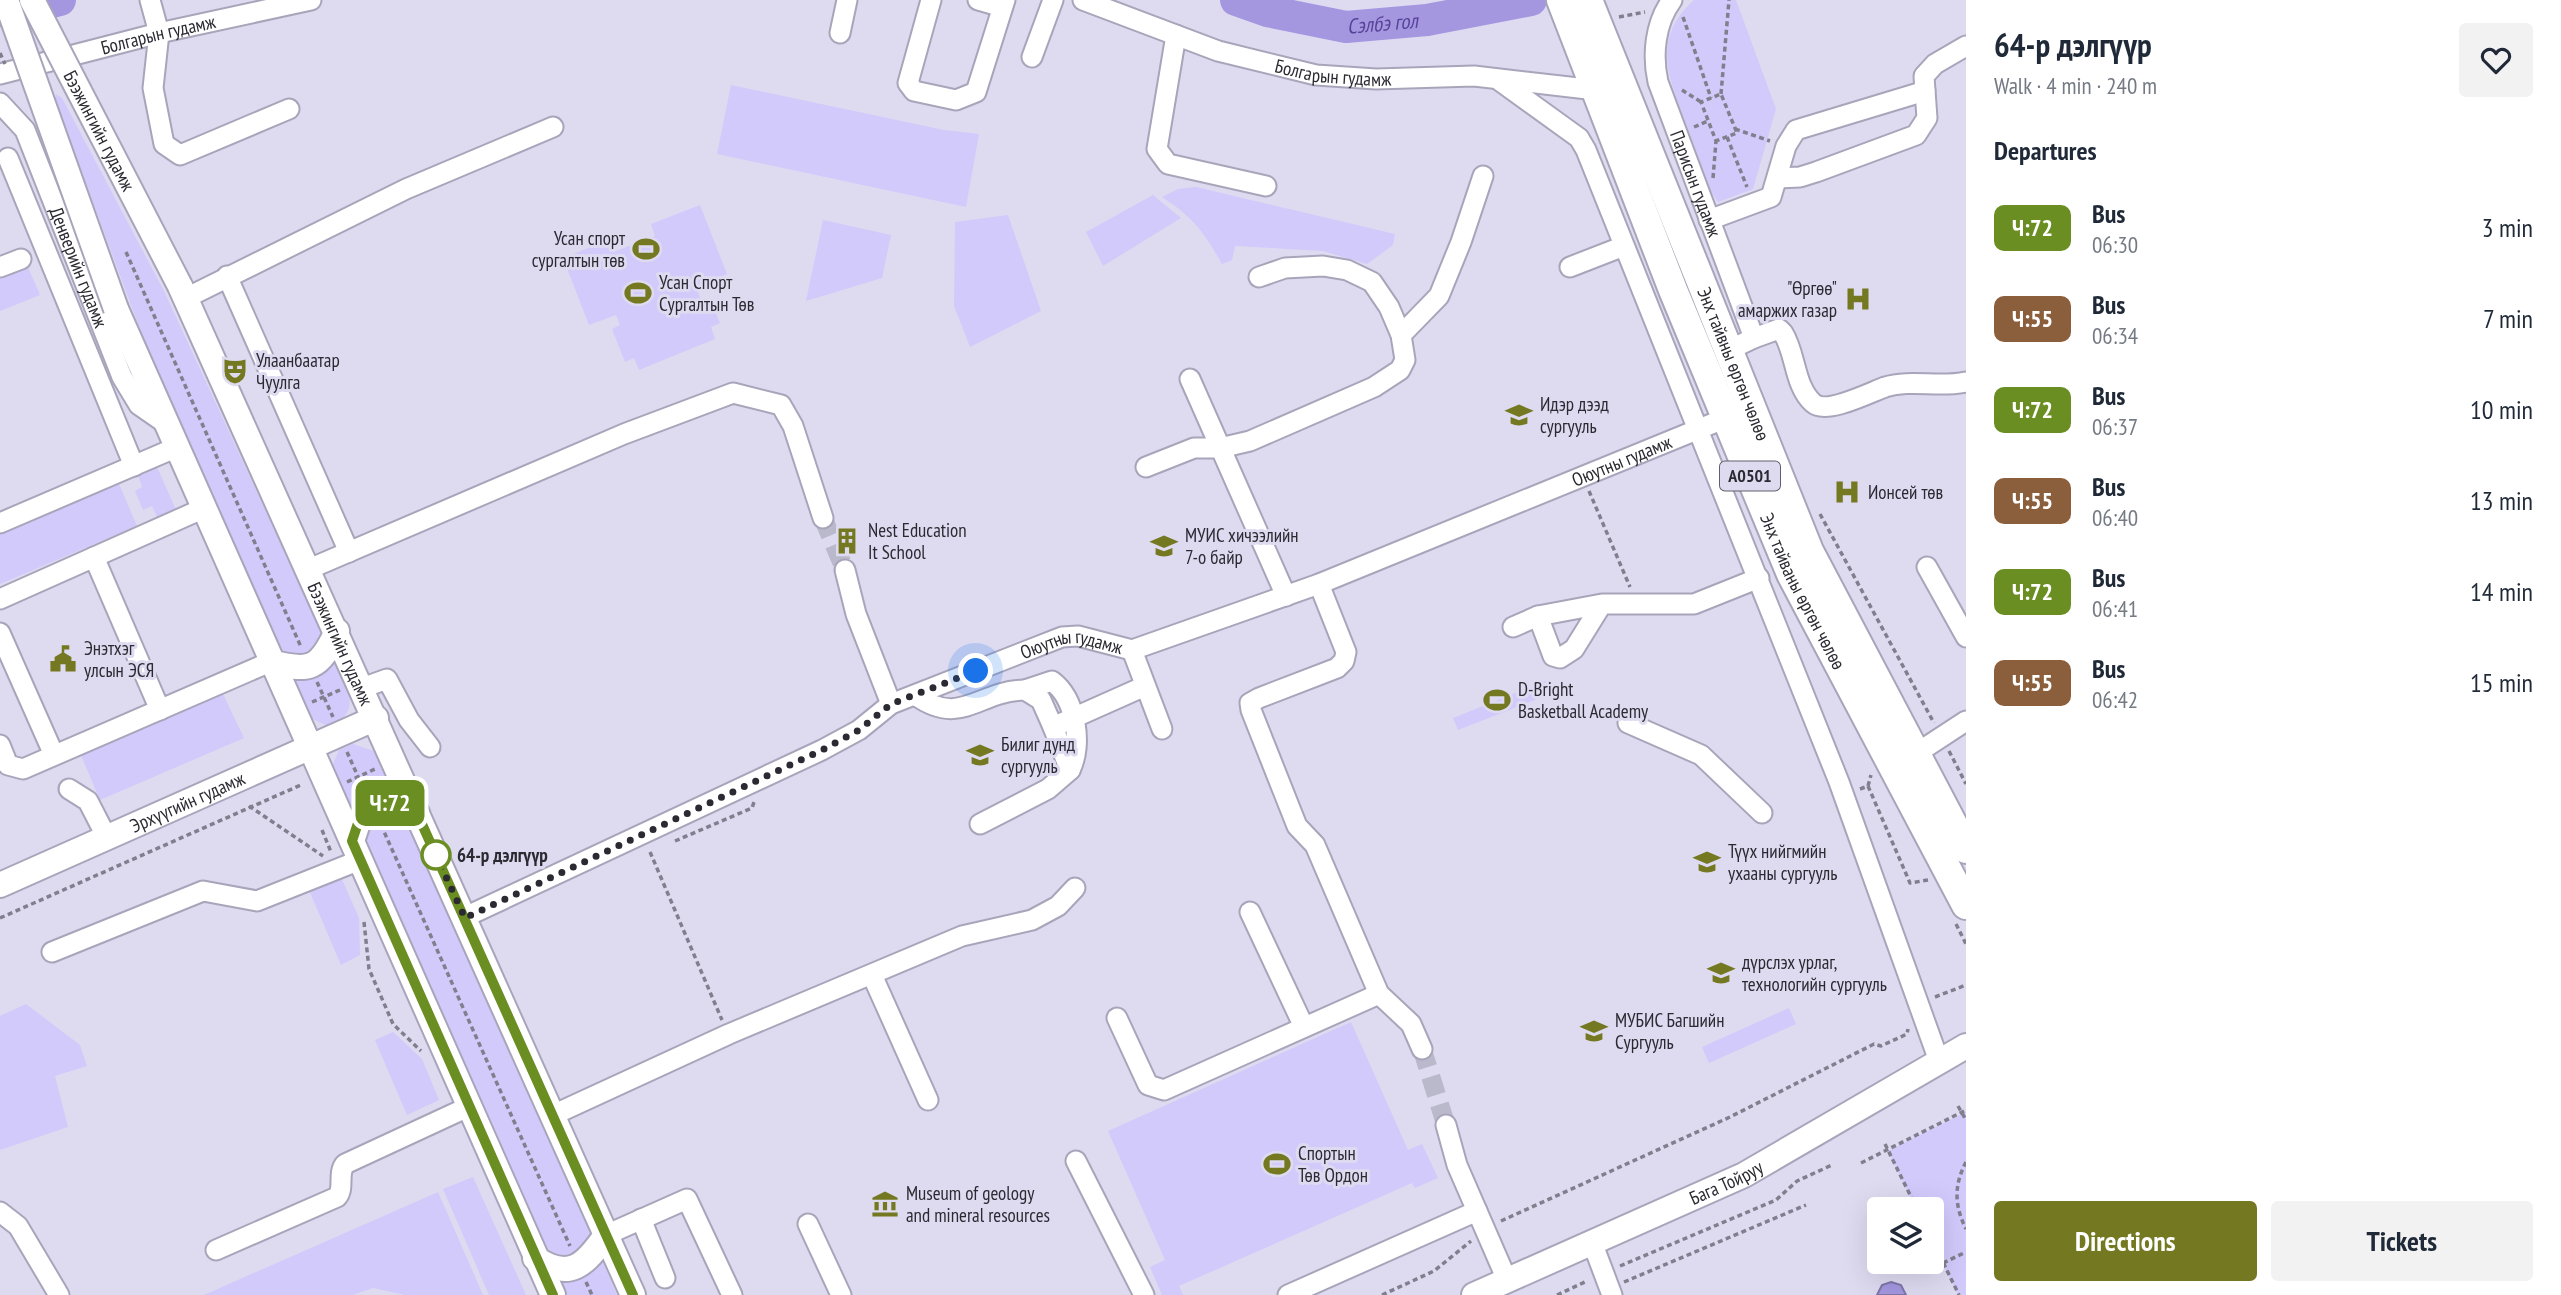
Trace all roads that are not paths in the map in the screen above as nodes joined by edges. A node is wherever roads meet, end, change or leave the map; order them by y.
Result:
1 (6, 0) edge
2 (32, 0) edge
3 (311, 0) edge
4 (847, 0) edge
5 (931, 0) edge
6 (978, 0) edge
7 (1053, 0) edge
8 (1083, 0) edge
9 (1561, 0) edge
10 (1004, 4) edge
11 (1676, 4) edge
12 (155, 15) edge
13 (1586, 16) edge
14 (840, 33) dead end
15 (1176, 36) junction
16 (1966, 46) edge
17 (1032, 57) dead end
18 (0, 74) edge
19 (1500, 80) junction
20 (1596, 90) junction
21 (1925, 91) junction
22 (0, 103) edge
23 (289, 109) dead end
24 (553, 127) dead end
25 (8, 158) dead end
26 (1483, 176) dead end
27 (1778, 178) junction
28 (1266, 186) dead end
29 (1709, 220) junction
30 (1624, 246) junction
31 (21, 259) dead end
32 (0, 267) edge
33 (1570, 267) dead end
34 (227, 276) junction
35 (1259, 277) dead end
36 (183, 292) junction
37 (1401, 335) junction
38 (1754, 338) junction
39 (1727, 351) junction
40 (1190, 379) dead end
41 (1966, 382) edge
42 (1726, 418) junction
43 (164, 423) junction
44 (1699, 430) junction
45 (175, 448) junction
46 (1220, 448) junction
47 (134, 466) junction
48 (1146, 467) dead end
49 (202, 509) junction
50 (823, 517) tunnel mouth
51 (0, 523) edge
52 (349, 552) junction
53 (94, 557) junction
54 (1927, 567) dead end
55 (309, 569) junction
56 (845, 570) tunnel mouth
57 (1759, 578) junction
58 (1319, 584) junction
59 (1286, 596) junction
60 (0, 599) edge
61 (1602, 604) junction
62 (1538, 617) junction
63 (1513, 627) dead end
64 (337, 631) junction
65 (0, 633) edge
66 (1966, 637) edge
67 (1132, 650) junction
68 (270, 662) junction
69 (1145, 686) junction
70 (354, 688) junction
71 (1025, 690) junction
72 (915, 695) junction
73 (891, 704) junction
74 (160, 709) junction
75 (376, 718) junction
76 (1073, 718) junction
77 (1966, 721) edge
78 (1628, 723) dead end
79 (1053, 727) junction
80 (1162, 729) dead end
81 (0, 745) edge
82 (430, 747) dead end
83 (309, 748) junction
84 (54, 755) junction
85 (1914, 755) junction
86 (1070, 770) junction
87 (69, 789) dead end
88 (417, 813) junction
89 (1762, 813) dead end
90 (980, 824) dead end
91 (107, 838) junction
92 (1966, 849) edge
93 (346, 855) junction
94 (0, 884) edge
95 (1074, 888) dead end
96 (1250, 912) dead end
97 (1961, 914) edge
98 (465, 918) junction
99 (52, 952) dead end
100 (872, 975) junction
101 (1380, 994) junction
102 (1116, 1018) dead end
103 (1304, 1027) junction
104 (1966, 1046) edge
105 (1422, 1049) tunnel mouth
106 (1939, 1061) junction
107 (928, 1100) dead end
108 (468, 1107) junction
109 (553, 1115) junction
110 (1446, 1125) tunnel mouth
111 (1076, 1161) dead end
112 (1477, 1211) junction
113 (0, 1212) edge
114 (641, 1219) junction
115 (808, 1224) dead end
116 (606, 1235) junction
117 (1592, 1242) junction
118 (216, 1250) dead end
119 (535, 1258) junction
120 (665, 1278) dead end
121 (1507, 1280) junction
122 (1609, 1286) edge
123 (59, 1295) edge
124 (553, 1295) edge
125 (633, 1295) edge
126 (733, 1295) edge
127 (841, 1295) edge
128 (1144, 1295) edge
129 (1288, 1295) edge
130 (1474, 1295) edge

1 - 43 main road, Бээжингийн гудамж, bridge
2 - 36 main road, Бээжингийн гудамж, bridge
3 - 12 street, Болгарын гудамж
4 - 14 street
5 - 10 street
6 - 10 street
7 - 17 street
8 - 15 street, Болгарын гудамж
9 - 13 highway, A0501
11 - 29 street, Парисын гудамж
12 - 18 street, Болгарын гудамж
12 - 23 street
13 - 20 highway, Энх тайваны өргөн чөлөө / A0501
13 - 39 highway, Энх тайвны өргөн чөлөө / A0501
15 - 19 street, Болгарын гудамж
15 - 28 street
16 - 21 street
19 - 20 street, Болгарын гудамж
19 - 30 street
20 - 42 highway, Энх тайваны өргөн чөлөө / A0501
21 - 27 street
21 - 27 street
22 - 43 street, Денверийн гудамж
24 - 34 street
25 - 47 street
26 - 37 street
27 - 29 street
29 - 38 street, Парисын гудамж
30 - 33 street
30 - 44 street
31 - 32 street
34 - 36 street
34 - 52 street
35 - 37 street
36 - 55 main road, Бээжингийн гудамж
37 - 46 street
38 - 39 street
38 - 41 street
39 - 85 highway, Энх тайвны өргөн чөлөө / A0501
40 - 46 street
42 - 44 street, Оюутны гудамж
42 - 97 highway, Энх тайваны өргөн чөлөө / A0501
43 - 45 main road, Бээжингийн гудамж
44 - 57 street
44 - 58 street, Оюутны гудамж
45 - 47 street
45 - 49 main road, Бээжингийн гудамж
46 - 48 street
46 - 59 street
47 - 51 street
49 - 53 street
49 - 68 main road, Бээжингийн гудамж
50 - 52 street
52 - 55 street
53 - 60 street
53 - 74 street
54 - 66 street
55 - 64 main road, Бээжингийн гудамж
56 - 73 street
57 - 61 street
57 - 106 street
58 - 59 street, Оюутны гудамж
58 - 101 street
59 - 67 street, Оюутны гудамж
61 - 62 street
61 - 62 street
62 - 63 street
64 - 68 main road
64 - 70 main road, Бээжингийн гудамж
65 - 84 street
67 - 69 street
67 - 72 street, Оюутны гудамж
68 - 74 street
68 - 83 main road, Бээжингийн гудамж
69 - 76 street
69 - 80 street
70 - 75 main road, Бээжингийн гудамж
70 - 82 street
71 - 72 street
71 - 76 street
71 - 79 street
72 - 73 street, Оюутны гудамж
73 - 98 street, Оюутны гудамж
74 - 84 street
75 - 83 main road, Эрхүүгийн гудамж
75 - 88 main road, Бээжингийн гудамж
76 - 79 street
76 - 86 street
77 - 85 street
78 - 89 street
79 - 86 street
81 - 84 street
83 - 91 main road, Эрхүүгийн гудамж
83 - 93 main road, Бээжингийн гудамж
85 - 92 highway, Энх тайвны өргөн чөлөө / A0501
86 - 90 street
87 - 91 street
88 - 93 main road
88 - 98 main road, Бээжингийн гудамж
91 - 94 main road, Эрхүүгийн гудамж
93 - 99 street
93 - 108 main road, Бээжингийн гудамж
95 - 100 street
96 - 103 street
98 - 109 main road, Бээжингийн гудамж
100 - 107 street
100 - 109 street
101 - 103 street
101 - 105 street
102 - 103 street
104 - 106 main road, Бага Тойруу
106 - 117 main road, Бага Тойруу
108 - 118 street
108 - 119 main road, Бээжингийн гудамж
109 - 116 main road, Бээжингийн гудамж
110 - 112 street
111 - 128 street
112 - 121 street
112 - 129 street
113 - 123 street
114 - 116 street
114 - 120 street
114 - 126 street
115 - 127 street
116 - 119 main road
116 - 125 main road, Бээжингийн гудамж
117 - 121 main road, Бага Тойруу
117 - 122 street
119 - 124 main road, Бээжингийн гудамж
121 - 130 main road, Бага Тойруу

